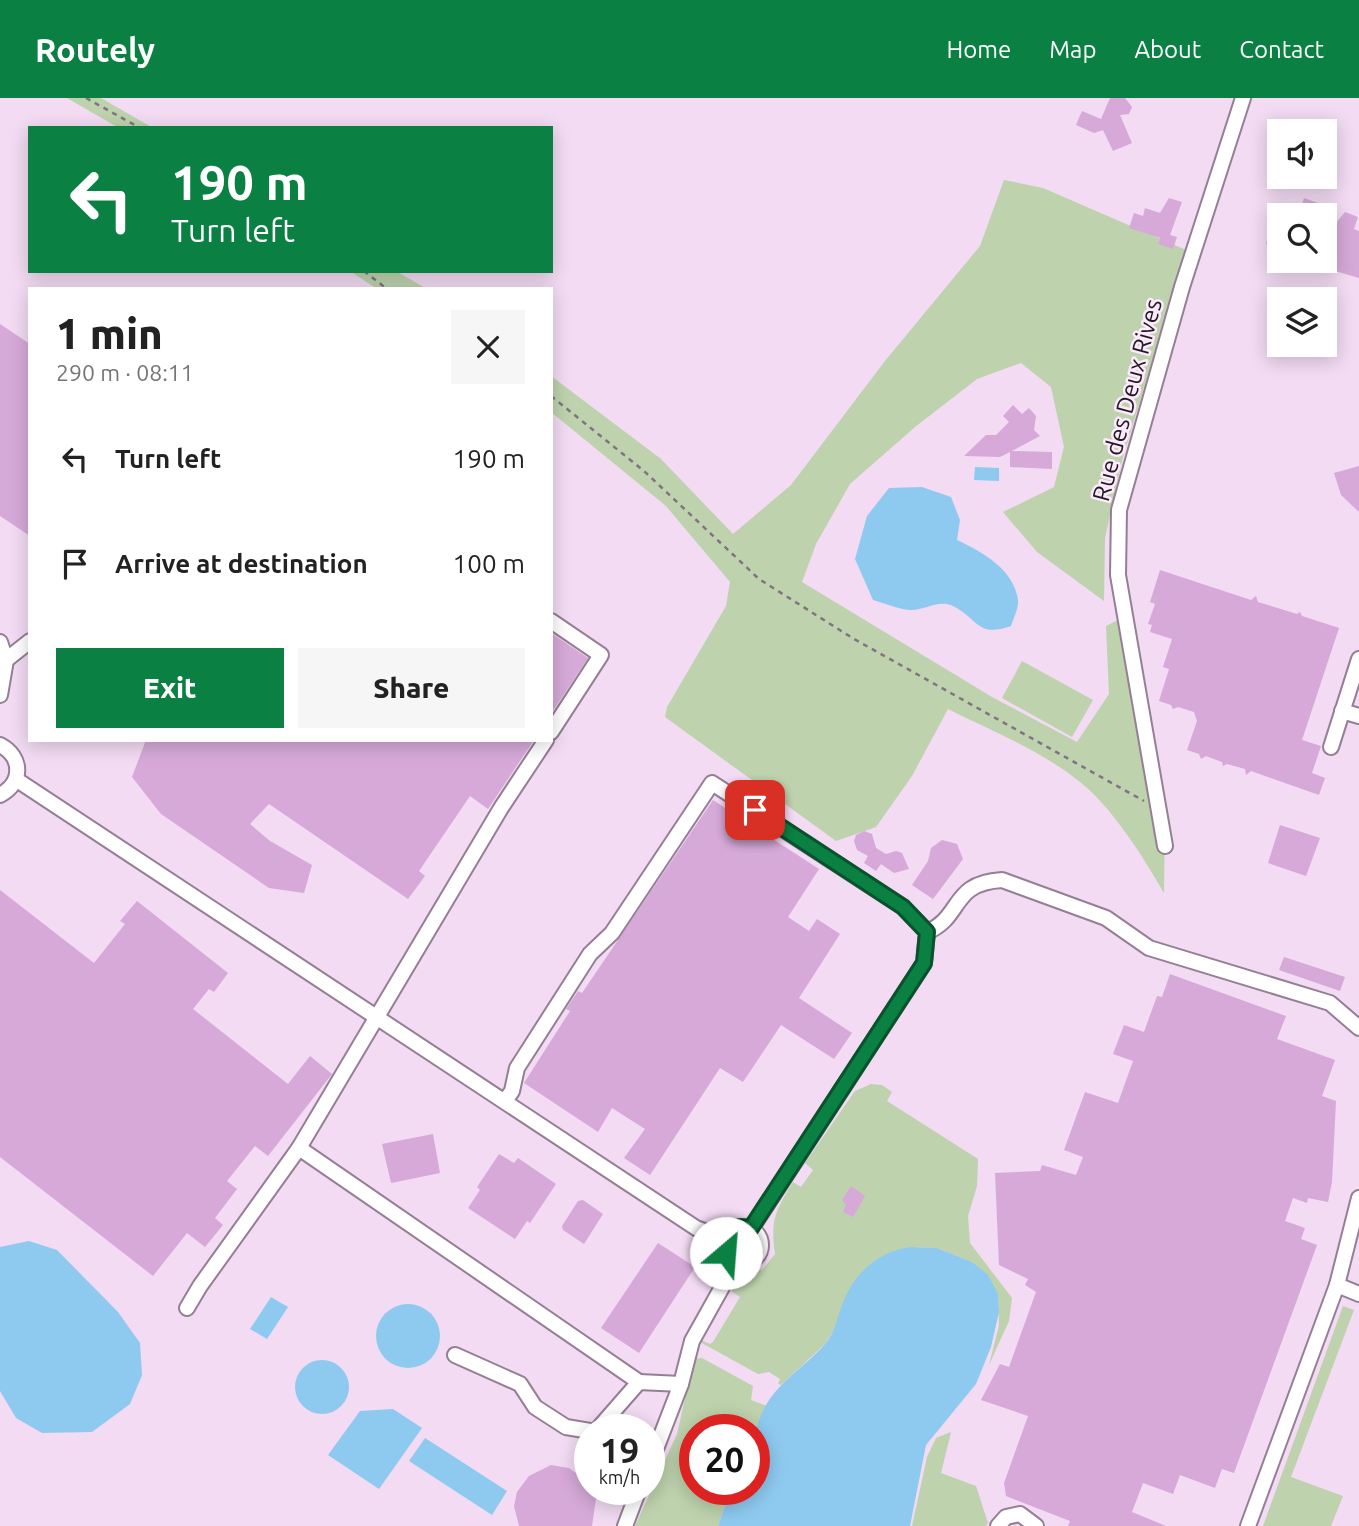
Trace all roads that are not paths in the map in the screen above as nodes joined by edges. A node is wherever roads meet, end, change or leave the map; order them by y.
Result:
1 (1243, 98) edge
2 (553, 622) edge
3 (0, 642) edge
4 (28, 643) edge
5 (1359, 659) edge
6 (6, 660) junction
7 (0, 695) edge
8 (1342, 711) junction
9 (1359, 716) edge
10 (553, 729) edge
11 (544, 742) edge
12 (0, 745) edge
13 (1331, 747) dead end
14 (17, 780) junction
15 (0, 795) edge
16 (1165, 846) dead end
17 (927, 932) junction
18 (378, 1018) junction
19 (1359, 1028) edge
20 (505, 1101) junction
21 (299, 1148) junction
22 (1359, 1198) edge
23 (751, 1228) junction
24 (725, 1240) junction
25 (736, 1262) junction
26 (1336, 1285) junction
27 (1359, 1294) edge
28 (187, 1308) dead end
29 (455, 1355) dead end
30 (639, 1382) junction
31 (681, 1384) junction
32 (611, 1414) edge
33 (665, 1426) edge
34 (574, 1429) edge
35 (633, 1505) edge
36 (625, 1526) edge
37 (998, 1526) edge
38 (1036, 1526) edge
39 (1248, 1526) edge

1 - 16 street, Rue des Deux Rives
2 - 10 street
3 - 6 street
4 - 6 street
5 - 8 street
6 - 7 street
8 - 9 street
8 - 13 street
11 - 18 street
12 - 14 street
14 - 15 street
14 - 18 street
17 - 19 street
17 - 20 street
17 - 23 street
18 - 20 street
18 - 21 street
20 - 24 street
21 - 28 street
21 - 30 street
22 - 26 street
23 - 24 street
23 - 25 street
24 - 25 street
25 - 31 street
26 - 27 street
26 - 39 street
29 - 34 street
30 - 31 street
30 - 32 street
31 - 33 street
35 - 36 street
37 - 38 street

